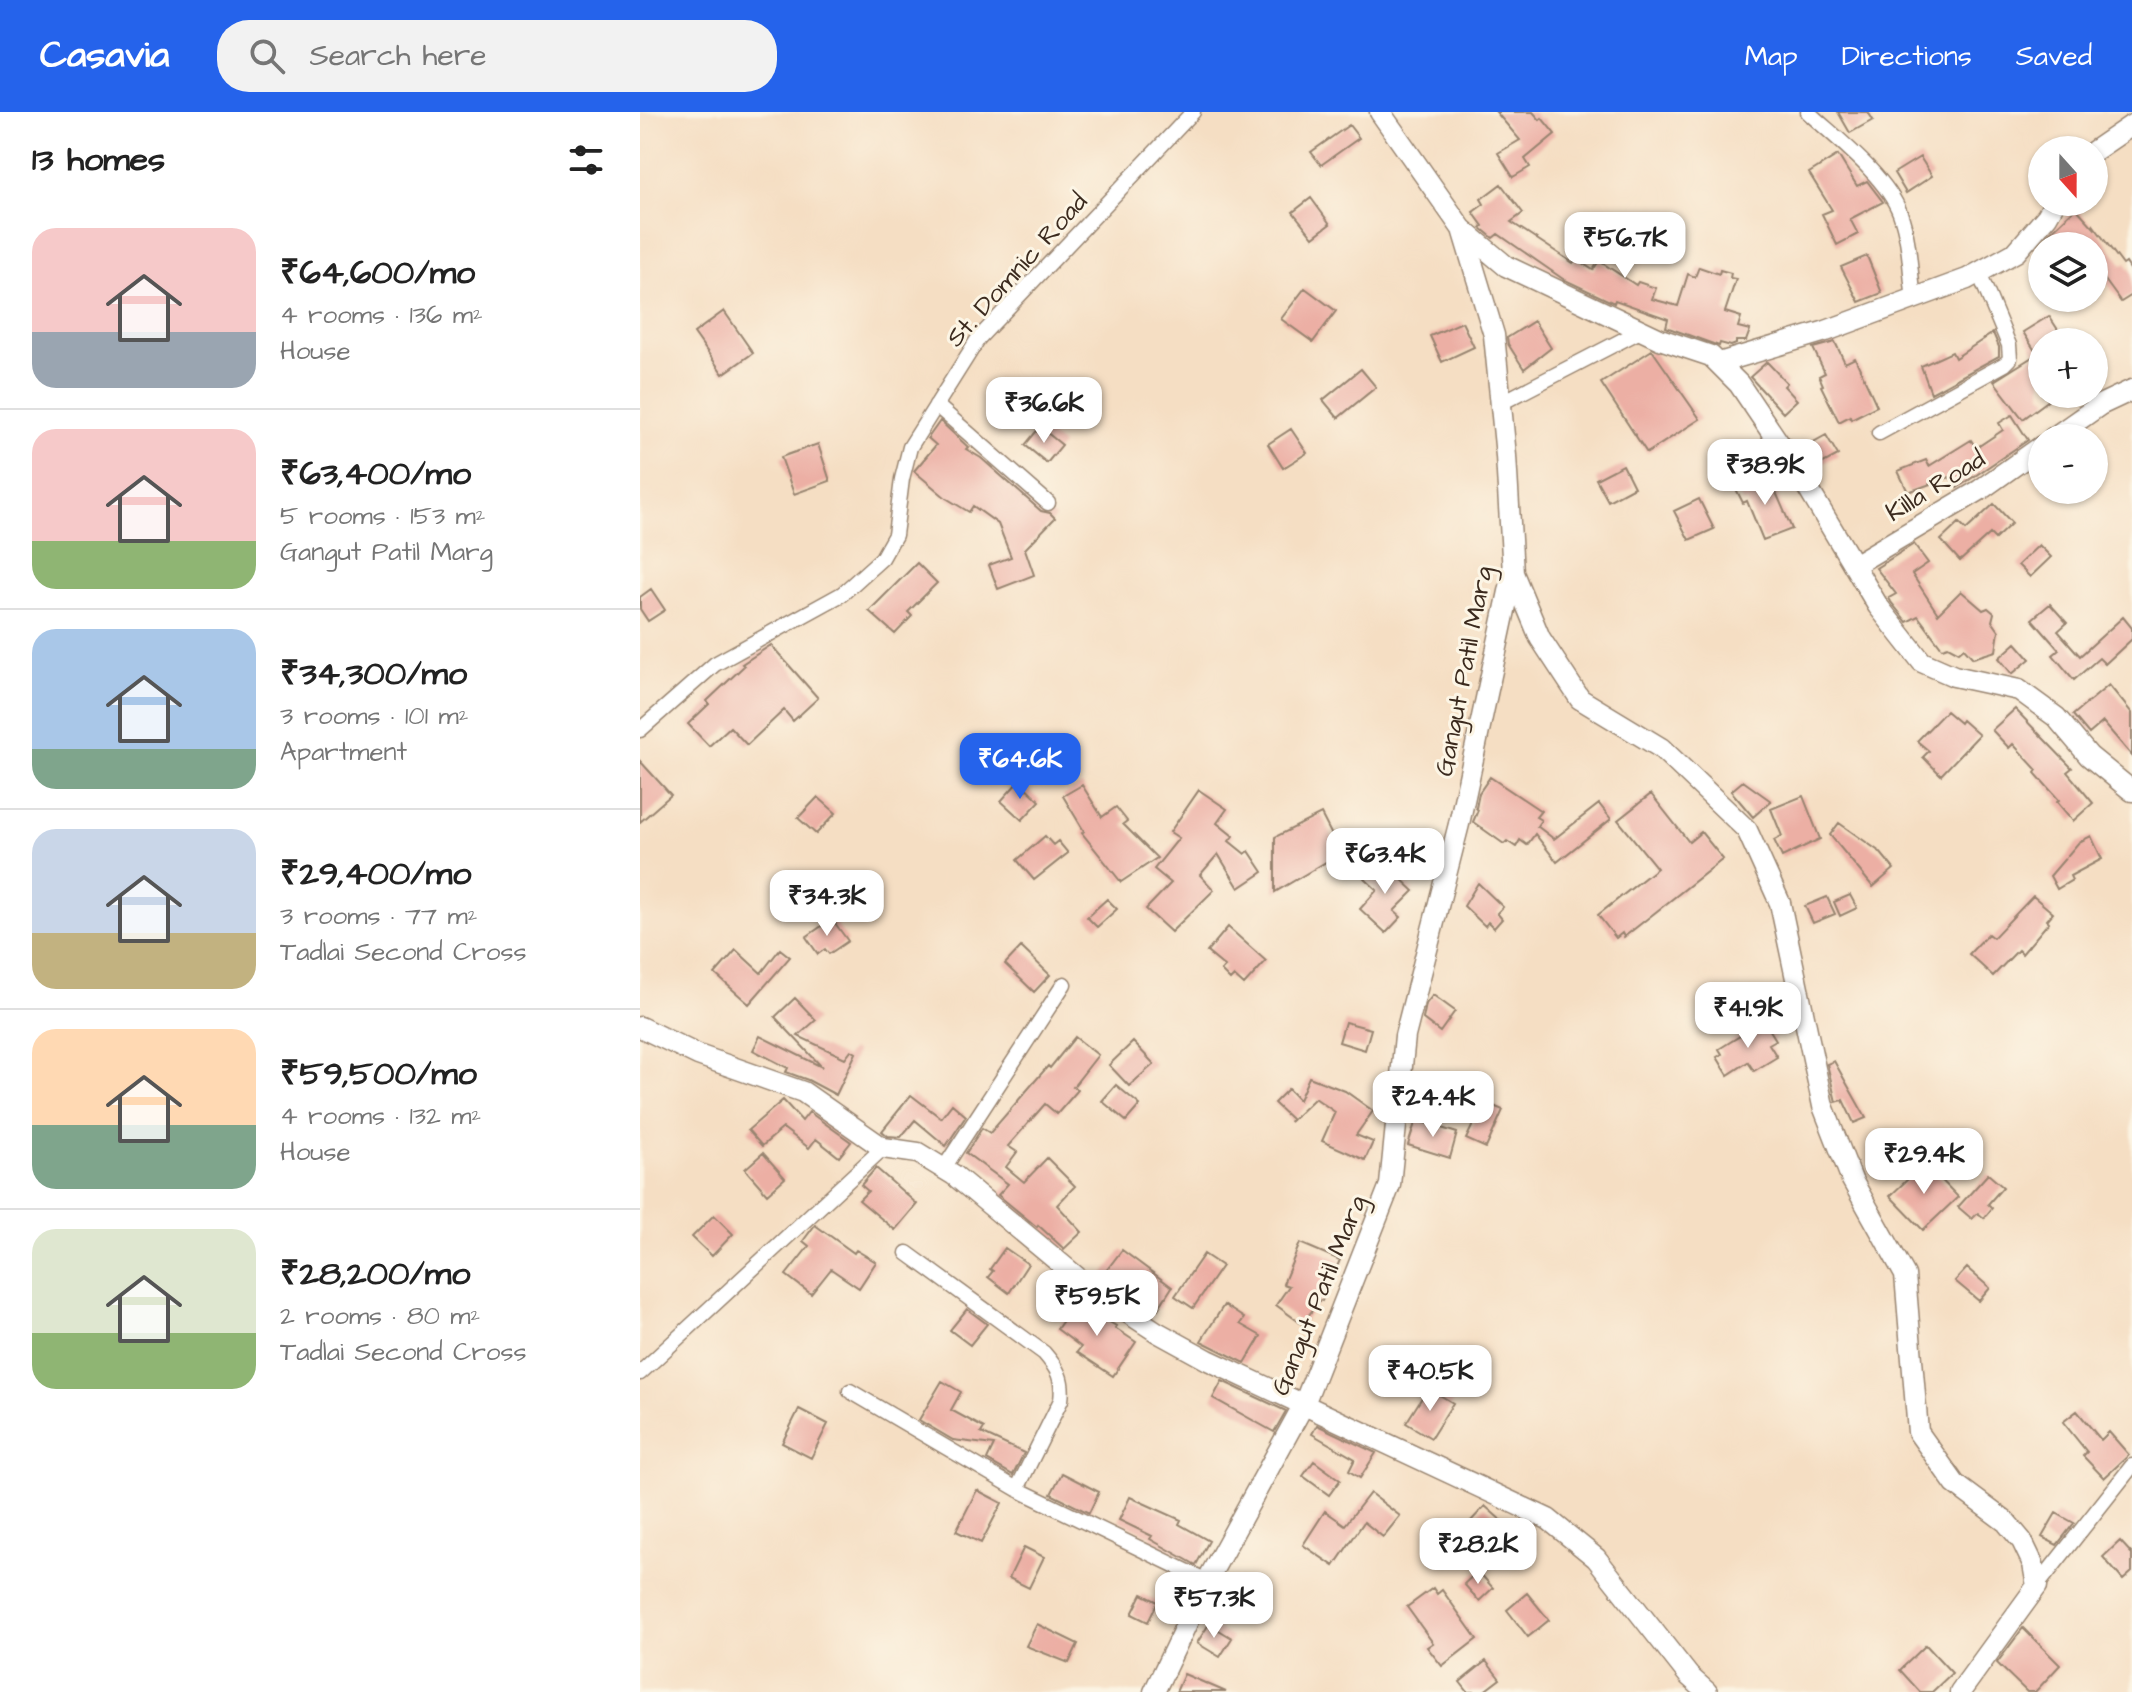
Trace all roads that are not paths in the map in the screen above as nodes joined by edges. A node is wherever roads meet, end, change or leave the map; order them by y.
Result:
1 (1193, 112) edge
2 (1380, 112) edge
3 (1808, 112) edge
4 (2132, 125) edge
5 (2108, 141) edge
6 (2047, 216) edge
7 (1462, 229) junction
8 (1979, 273) junction
9 (1914, 300) junction
10 (1642, 330) junction
11 (1719, 363) junction
12 (2132, 390) edge
13 (1501, 403) junction
14 (936, 405) junction
15 (2073, 424) edge
16 (1879, 433) dead end
17 (2028, 456) edge
18 (1048, 503) dead end
19 (1854, 565) junction
20 (1513, 573) junction
21 (640, 730) edge
22 (2132, 791) edge
23 (1064, 984) dead end
24 (640, 1027) edge
25 (883, 1148) junction
26 (944, 1168) junction
27 (907, 1253) dead end
28 (640, 1373) edge
29 (850, 1391) dead end
30 (1304, 1404) junction
31 (2132, 1466) edge
32 (1017, 1489) junction
33 (1207, 1581) junction
34 (2037, 1586) junction
35 (1154, 1692) edge
36 (1707, 1692) edge
37 (1960, 1692) edge

1 - 14 street, St. Domnic Road
2 - 7 street
3 - 9 street
4 - 5 street
6 - 8 street
7 - 10 street
7 - 13 street, Gangut Patil Marg
8 - 9 street
8 - 16 street
9 - 11 street
10 - 11 street
10 - 13 street
11 - 19 street
12 - 15 street
13 - 20 street, Gangut Patil Marg
14 - 18 street
14 - 21 street, St. Domnic Road
17 - 19 street, Killa Road
19 - 22 street
20 - 30 street, Gangut Patil Marg
20 - 34 street
23 - 26 street
24 - 25 street
25 - 26 street
25 - 28 street
26 - 30 street
27 - 32 street
29 - 32 street
30 - 33 street, Gangut Patil Marg
30 - 36 street
31 - 34 street
32 - 33 street
33 - 35 street, Gangut Patil Marg
34 - 37 street

